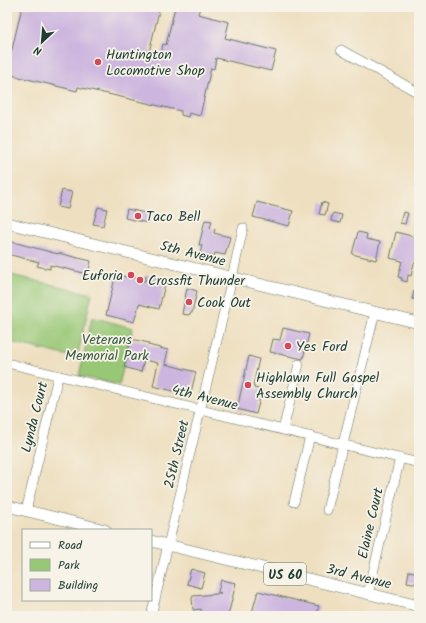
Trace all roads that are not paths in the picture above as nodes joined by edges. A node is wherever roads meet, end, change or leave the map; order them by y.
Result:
1 (341, 50) dead end
2 (419, 93) edge
3 (7, 223) edge
4 (243, 228) dead end
5 (232, 278) junction
6 (375, 312) junction
7 (419, 323) edge
8 (7, 363) edge
9 (299, 364) dead end
10 (58, 376) junction
11 (200, 410) junction
12 (283, 430) junction
13 (310, 436) junction
14 (343, 444) junction
15 (400, 458) junction
16 (419, 463) edge
17 (294, 502) dead end
18 (7, 506) edge
19 (326, 510) dead end
20 (26, 511) junction
21 (101, 529) edge
22 (152, 541) edge
23 (168, 545) junction
24 (368, 594) junction
25 (419, 606) edge
26 (151, 616) edge

1 - 2 street
3 - 5 main road, 5th Avenue
4 - 5 street, 25th Street
5 - 6 main road, 5th Avenue
5 - 11 street, 25th Street
6 - 7 main road, 5th Avenue
6 - 14 street
8 - 10 street, 4th Avenue
9 - 12 street
10 - 11 street, 4th Avenue
10 - 20 street, Lynda Court
11 - 12 street, 4th Avenue
11 - 23 street, 25th Street
12 - 13 street, 4th Avenue
13 - 14 street, 4th Avenue
13 - 17 street
14 - 15 street, 4th Avenue
14 - 19 street
15 - 16 street, 4th Avenue
15 - 24 street, Elaine Court
18 - 20 main road
20 - 21 main road
22 - 23 main road, 3rd Avenue / US 60
23 - 24 main road, 3rd Avenue / US 60
23 - 26 street, 25th Street
24 - 25 main road, 3rd Avenue / US 60

